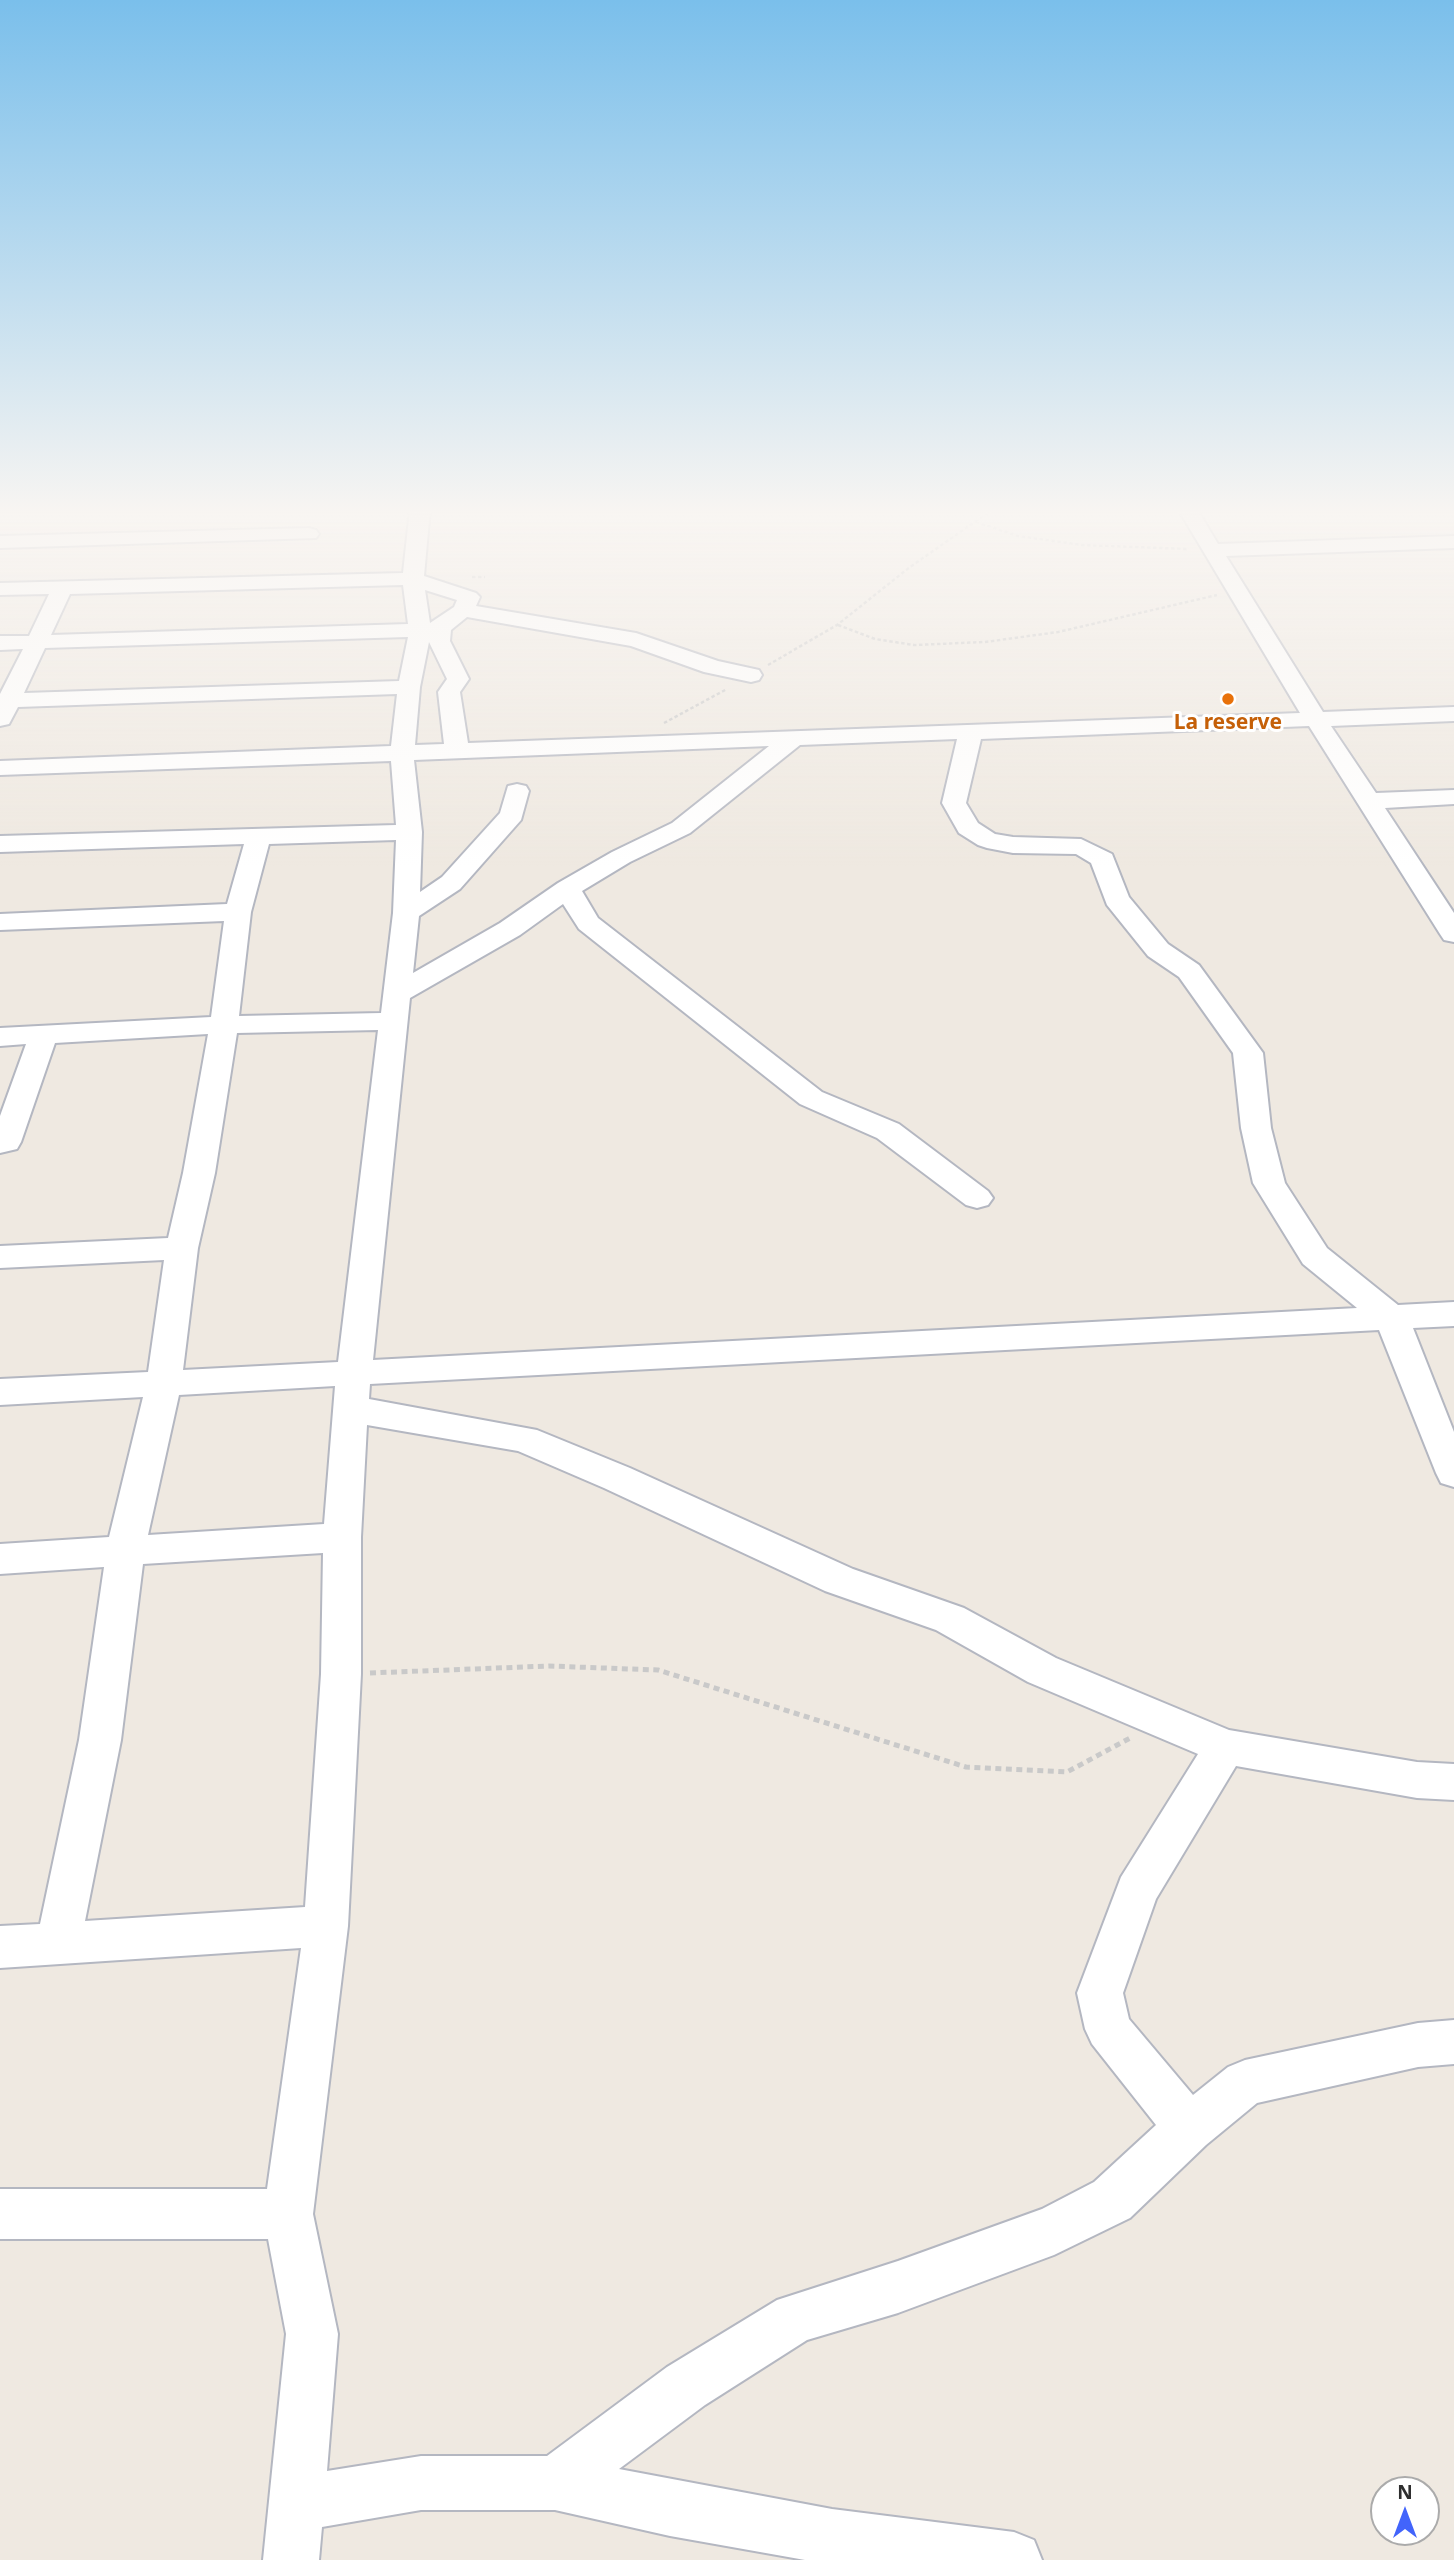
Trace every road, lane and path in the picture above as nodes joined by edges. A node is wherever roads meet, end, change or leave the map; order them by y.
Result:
1 (43, 628) edge
2 (569, 628) edge
3 (832, 628) edge
4 (847, 628) edge
5 (1074, 628) edge
6 (1261, 628) edge
7 (430, 629) junction
8 (36, 642) junction
9 (0, 643) edge
10 (751, 675) junction
11 (409, 687) junction
12 (3, 708) edge
13 (1454, 714) edge
14 (1315, 718) junction
15 (971, 731) junction
16 (795, 738) junction
17 (635, 744) junction
18 (457, 751) junction
19 (402, 754) junction
20 (0, 768) edge
21 (517, 791) dead end
22 (1454, 797) edge
23 (1368, 801) junction
24 (409, 832) junction
25 (258, 838) junction
26 (0, 844) edge
27 (567, 889) junction
28 (237, 912) junction
29 (406, 913) junction
30 (0, 922) edge
31 (1454, 934) edge
32 (396, 1007) junction
33 (224, 1025) junction
34 (44, 1034) junction
35 (0, 1037) edge
36 (2, 1148) edge
37 (977, 1198) dead end
38 (182, 1248) junction
39 (0, 1257) edge
40 (1454, 1314) edge
41 (1392, 1318) junction
42 (164, 1384) junction
43 (353, 1391) junction
44 (0, 1392) edge
45 (1454, 1473) edge
46 (342, 1537) junction
47 (125, 1552) junction
48 (0, 1559) edge
49 (341, 1674) junction
50 (1164, 1721) junction
51 (1225, 1747) junction
52 (1454, 1783) edge
53 (326, 1926) junction
54 (58, 1942) junction
55 (0, 1947) edge
56 (1454, 2042) edge
57 (1189, 2128) junction
58 (0, 2214) edge
59 (288, 2214) junction
60 (555, 2483) junction
61 (296, 2504) junction
62 (291, 2560) edge
63 (1014, 2560) edge

1 - 8 street
2 - 10 street
3 - 10 path
4 - 5 path
6 - 14 street
7 - 8 street
7 - 11 street
7 - 18 street
8 - 9 street
8 - 12 street
10 - 17 path
11 - 12 street
11 - 19 street
13 - 14 street
14 - 15 street
14 - 23 street
15 - 16 street
15 - 41 street
16 - 17 street
16 - 27 street
17 - 18 street
18 - 19 street
19 - 20 street
19 - 24 street
21 - 29 street
22 - 23 street
23 - 31 street
24 - 25 street
24 - 29 street
25 - 26 street
25 - 28 street
27 - 32 street
27 - 37 street
28 - 30 street
28 - 33 street
29 - 32 street
32 - 33 street
32 - 43 street
33 - 34 street
33 - 38 street
34 - 35 street
34 - 36 street
38 - 39 street
38 - 42 street
40 - 41 street
41 - 43 street
41 - 45 street
42 - 43 street
42 - 44 street
42 - 47 street
43 - 46 street
43 - 50 street
46 - 47 street
46 - 49 street
47 - 48 street
47 - 54 street
49 - 50 path
49 - 53 street
50 - 51 street
51 - 52 street
51 - 57 street
53 - 54 street
53 - 59 street
54 - 55 street
56 - 57 street
57 - 60 street
58 - 59 street
59 - 61 street
60 - 61 street
60 - 63 street
61 - 62 street

